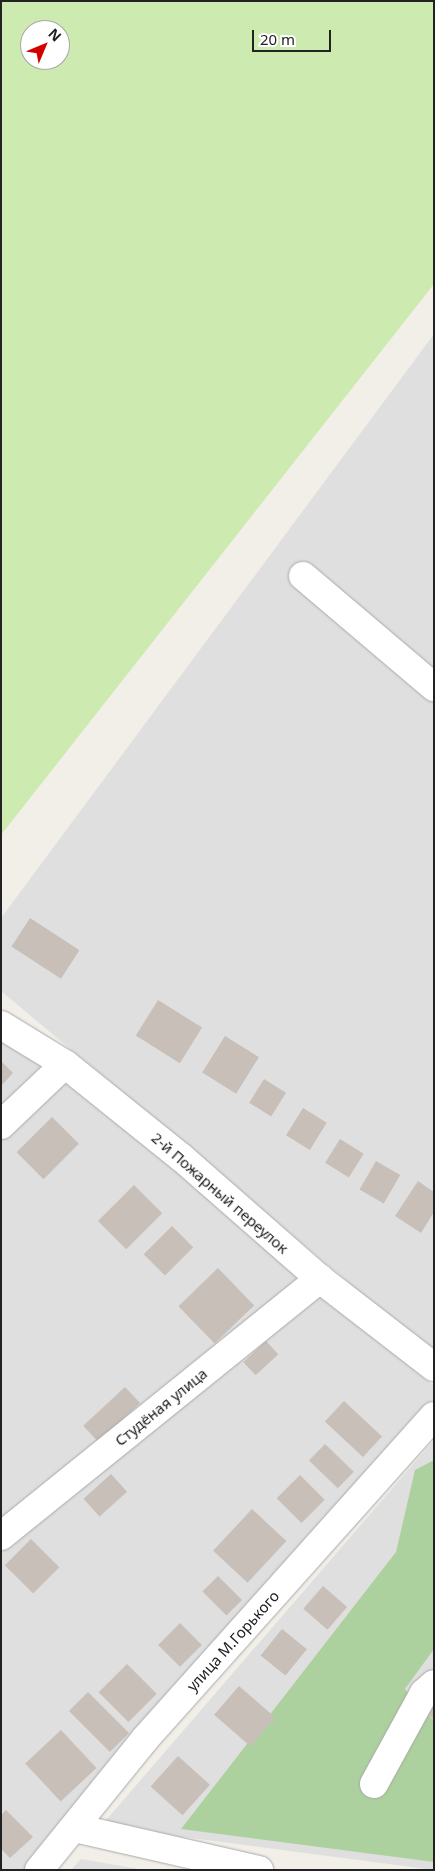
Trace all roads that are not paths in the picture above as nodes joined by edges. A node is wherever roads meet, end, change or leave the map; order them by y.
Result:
1 (303, 576) dead end
2 (434, 687) edge
3 (1, 1026) edge
4 (65, 1064) junction
5 (1, 1125) edge
6 (320, 1279) junction
7 (434, 1367) edge
8 (434, 1416) edge
9 (1, 1536) edge
10 (434, 1684) edge
11 (374, 1784) dead end
12 (75, 1828) junction
13 (39, 1870) edge
14 (260, 1870) edge

1 - 2 street
3 - 4 street, 2-й Пожарный переулок
4 - 5 street
4 - 6 street, 2-й Пожарный переулок
6 - 7 street, 2-й Пожарный переулок
6 - 9 street, Студёная улица
8 - 12 street, улица М.Горького
10 - 11 street
12 - 13 street, улица М.Горького
12 - 14 street

